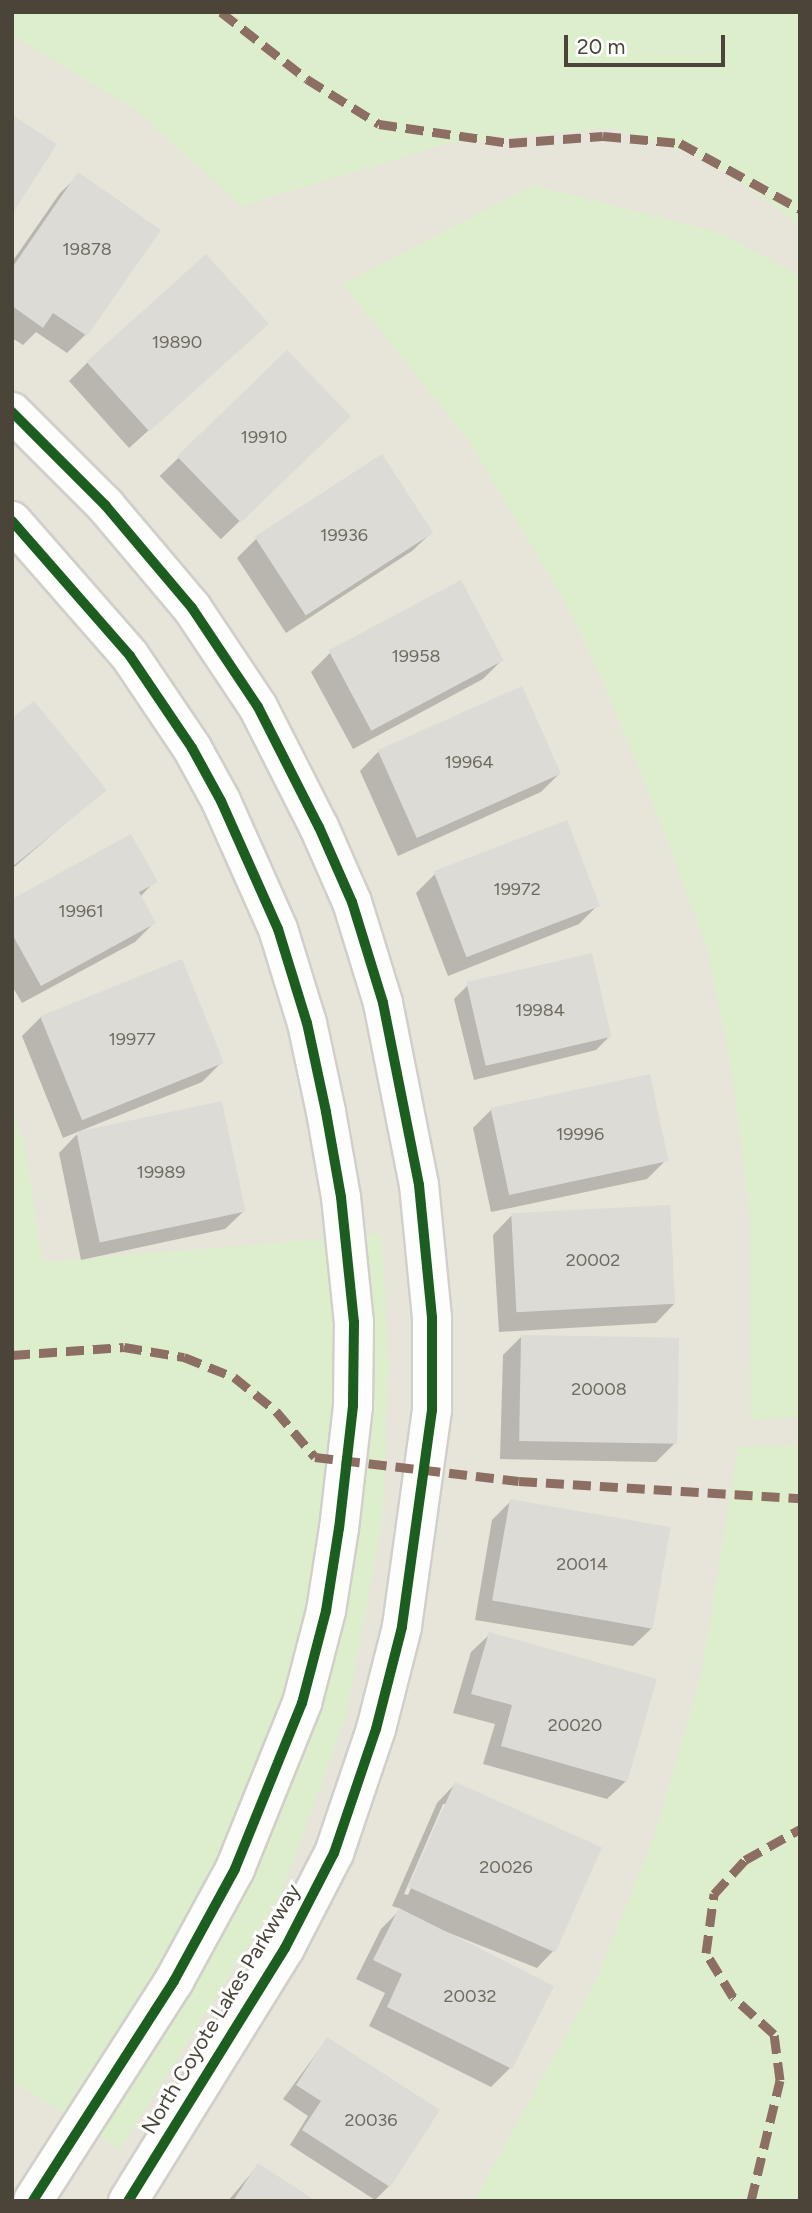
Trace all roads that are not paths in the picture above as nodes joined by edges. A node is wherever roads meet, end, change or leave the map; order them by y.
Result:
1 (12, 412) edge
2 (12, 521) edge
3 (33, 2201) edge
4 (128, 2201) edge

1 - 4 street, North Coyote Lakes Parkwway
2 - 3 street

